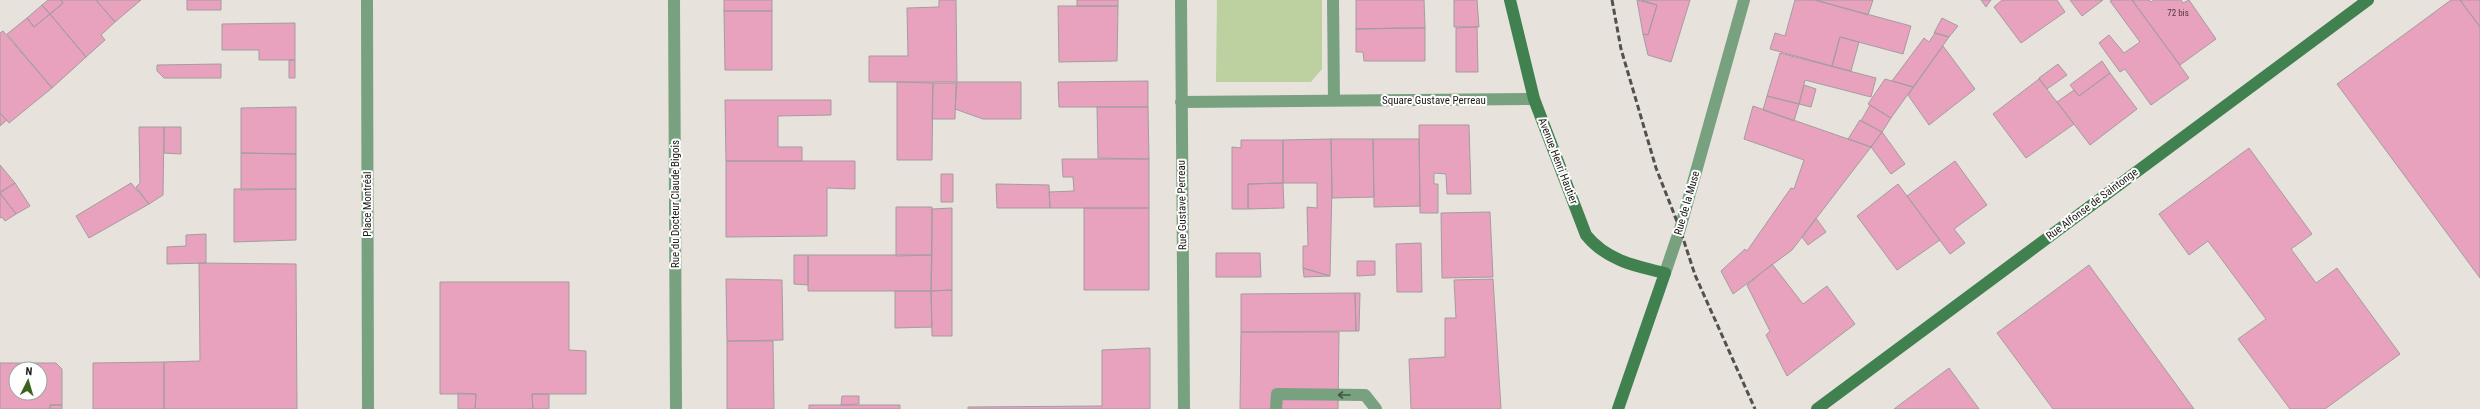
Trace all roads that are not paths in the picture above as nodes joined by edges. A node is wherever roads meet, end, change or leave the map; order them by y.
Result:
1 (367, 0) edge
2 (674, 0) edge
3 (1181, 0) edge
4 (1333, 0) edge
5 (1510, 0) edge
6 (1744, 0) edge
7 (2368, 0) edge
8 (1534, 98) junction
9 (1334, 100) junction
10 (1181, 102) junction
11 (1665, 274) junction
12 (1621, 407) edge
13 (368, 409) edge
14 (676, 409) edge
15 (1184, 409) edge
16 (1276, 409) edge
17 (1376, 409) edge
18 (1817, 409) edge

1 - 13 street, Place Montréal
2 - 14 street, Rue du Docteur Claude Bigois
3 - 10 street, Rue Gustave Perreau
4 - 9 street
5 - 8 main road, Avenue Henri Hautier
6 - 11 street, Rue de la Muse
7 - 18 main road, Rue Alfonse de Saintonge
8 - 9 street, Square Gustave Perreau
8 - 11 main road, Avenue Henri Hautier
9 - 10 street, Square Gustave Perreau
10 - 15 street, Rue Gustave Perreau
11 - 12 main road, Rue de la Muse
17 -> 16 street

